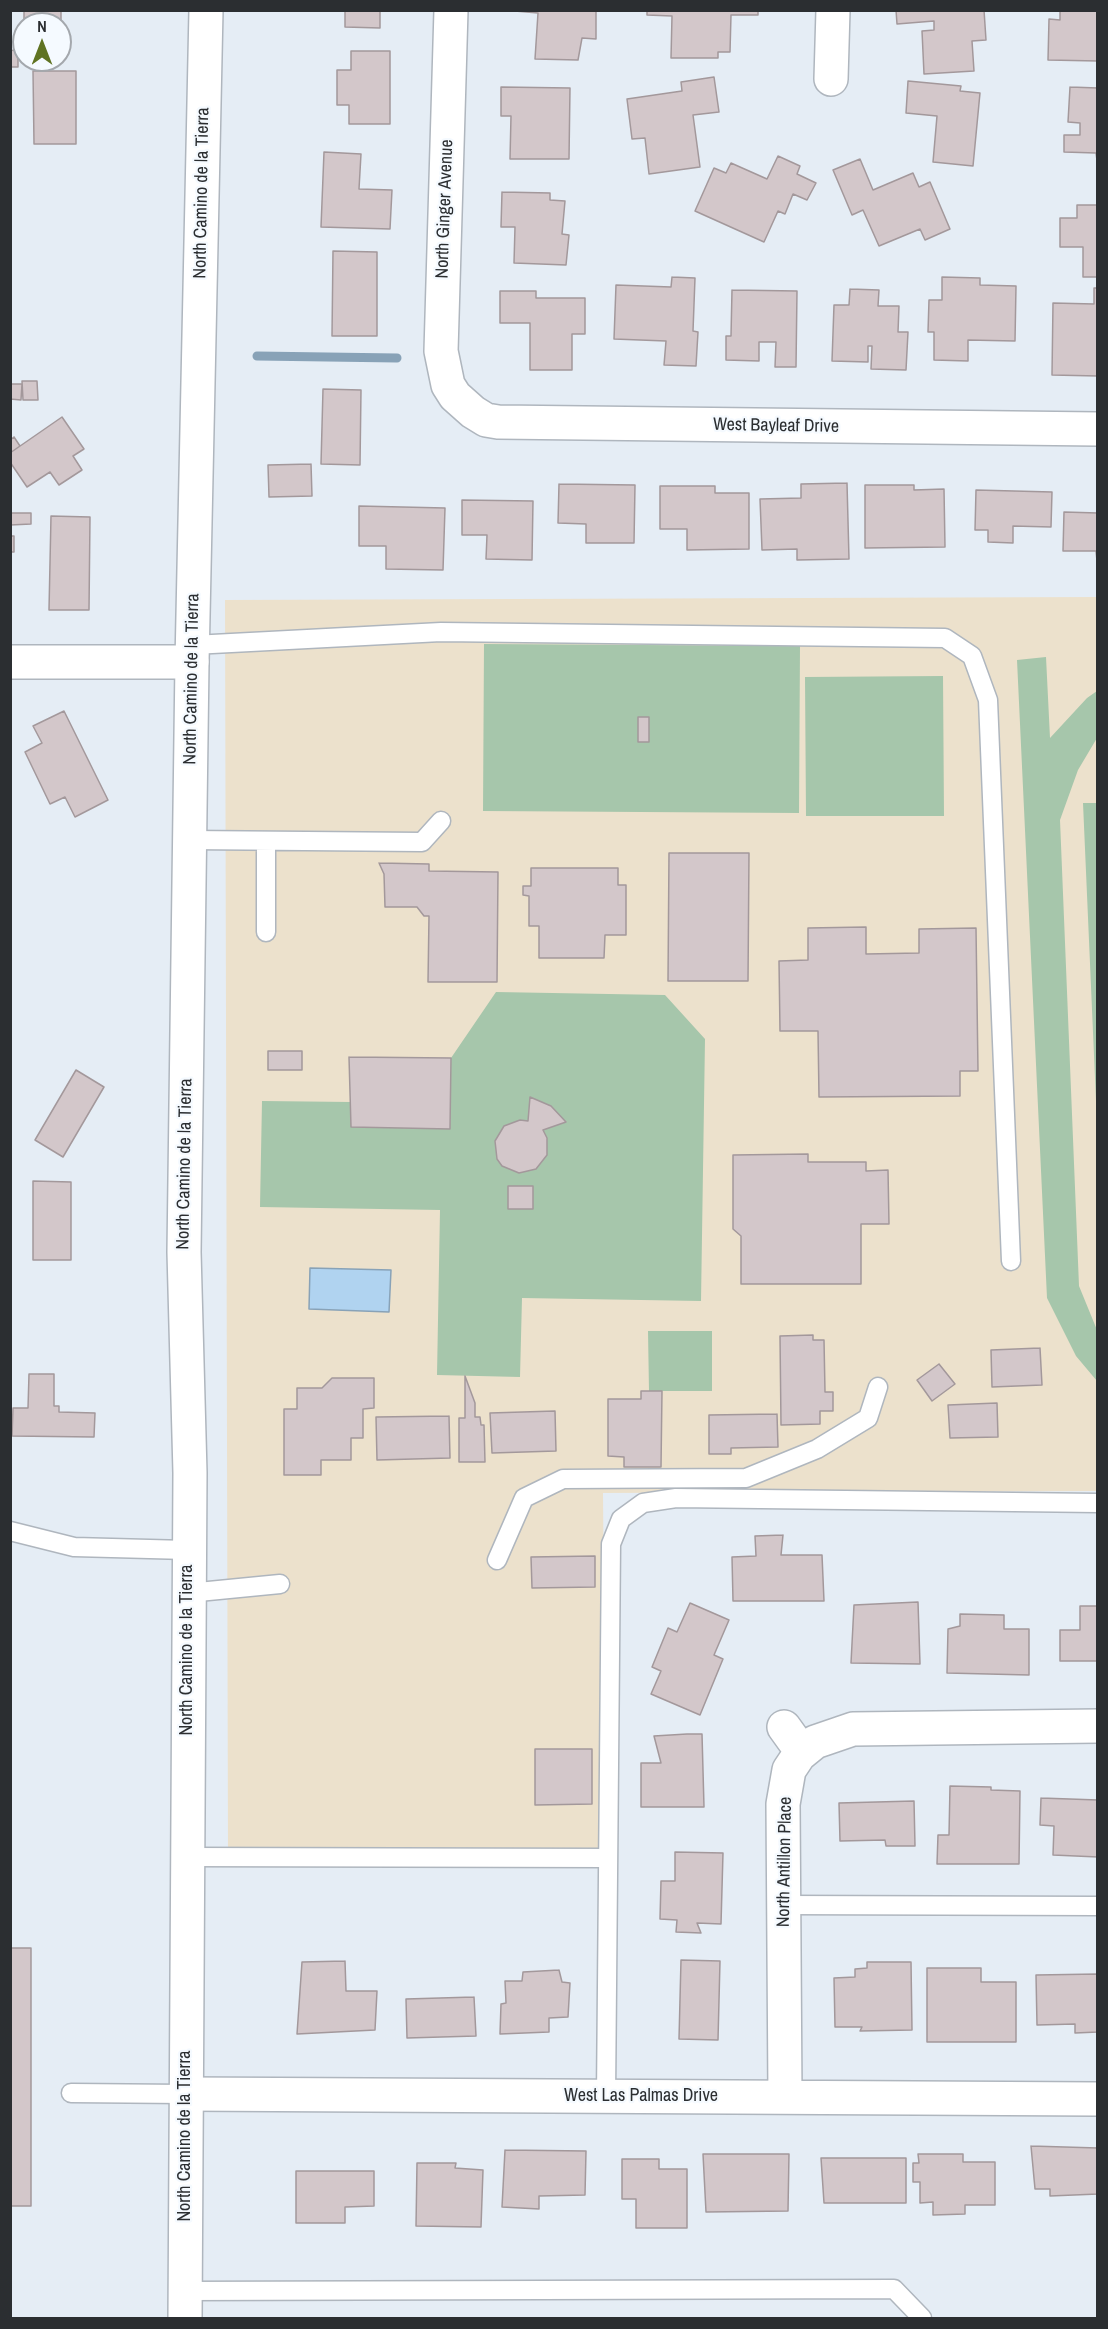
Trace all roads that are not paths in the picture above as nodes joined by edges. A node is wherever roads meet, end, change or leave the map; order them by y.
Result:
1 (206, 10) edge
2 (451, 10) edge
3 (833, 10) edge
4 (831, 79) dead end
5 (451, 404) joint
6 (1098, 429) edge
7 (192, 654) junction
8 (10, 662) edge
9 (441, 821) dead end
10 (189, 840) junction
11 (266, 842) junction
12 (266, 932) dead end
13 (1011, 1261) dead end
14 (878, 1387) dead end
15 (1098, 1503) edge
16 (10, 1531) edge
17 (187, 1550) junction
18 (497, 1560) dead end
19 (280, 1584) dead end
20 (188, 1593) junction
21 (1098, 1726) edge
22 (186, 1857) junction
23 (608, 1858) junction
24 (784, 1905) junction
25 (1098, 1906) edge
26 (71, 2093) dead end
27 (185, 2094) junction
28 (606, 2096) junction
29 (785, 2097) junction
30 (1098, 2099) edge
31 (185, 2305) edge
32 (922, 2319) edge

1 - 7 street, North Camino de la Tierra
2 - 5 street, North Ginger Avenue
3 - 4 street
5 - 6 street, West Bayleaf Drive
7 - 8 street
7 - 10 street, North Camino de la Tierra
7 - 13 lane
9 - 11 lane
10 - 11 lane
10 - 17 street, North Camino de la Tierra
11 - 12 lane
14 - 18 lane
15 - 23 lane
16 - 17 lane
17 - 20 street, North Camino de la Tierra
19 - 20 lane
20 - 22 street, North Camino de la Tierra
21 - 24 street, North Antillon Place
22 - 23 lane
22 - 27 street, North Camino de la Tierra
23 - 28 lane
24 - 25 lane
24 - 29 street, North Antillon Place
26 - 27 lane
27 - 28 street, West Las Palmas Drive
27 - 31 street, North Camino de la Tierra
28 - 29 street, West Las Palmas Drive
29 - 30 street, West Las Palmas Drive
31 - 32 lane

